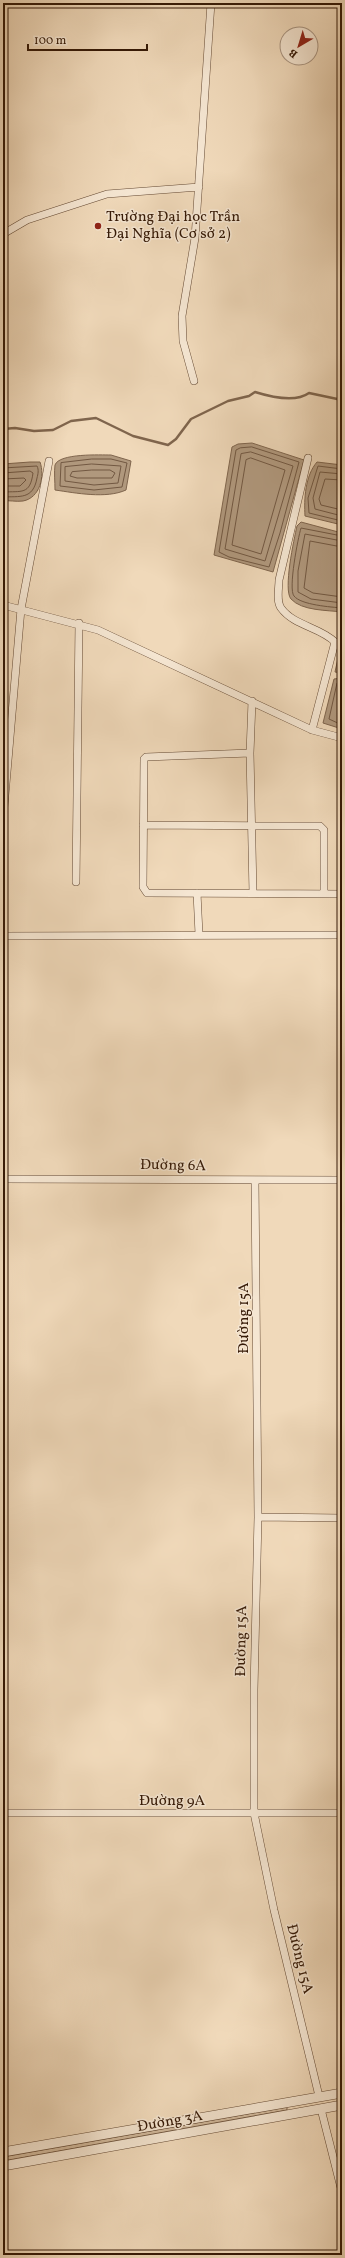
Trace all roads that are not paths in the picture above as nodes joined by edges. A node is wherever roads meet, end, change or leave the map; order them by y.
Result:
1 (211, 3) edge
2 (198, 187) junction
3 (3, 234) edge
4 (194, 381) dead end
5 (308, 458) dead end
6 (49, 461) dead end
7 (3, 604) edge
8 (21, 609) junction
9 (79, 623) junction
10 (252, 701) junction
11 (312, 730) junction
12 (342, 738) edge
13 (250, 753) junction
14 (4, 806) dead end
15 (143, 825) junction
16 (252, 825) junction
17 (76, 882) dead end
18 (197, 893) junction
19 (253, 893) junction
20 (324, 894) junction
21 (342, 894) edge
22 (199, 934) junction
23 (342, 935) edge
24 (3, 936) edge
25 (3, 1179) edge
26 (256, 1180) junction
27 (342, 1180) edge
28 (258, 1517) junction
29 (342, 1518) edge
30 (3, 1813) edge
31 (342, 1813) edge
32 (254, 1814) junction
33 (342, 2093) edge
34 (319, 2096) junction
35 (342, 2105) edge
36 (321, 2109) junction
37 (3, 2152) edge
38 (3, 2166) edge
39 (342, 2192) edge

1 - 2 street
2 - 3 street
2 - 4 street
5 - 11 street
6 - 8 street
7 - 8 street
8 - 9 street
8 - 14 street
9 - 10 street
9 - 17 street
10 - 11 street
10 - 13 street
11 - 12 street
13 - 15 street
13 - 16 street
15 - 16 street
15 - 18 street
16 - 19 street
16 - 20 street
18 - 19 street
18 - 22 street
19 - 20 street
20 - 21 street
22 - 23 street
22 - 24 street
25 - 26 street, Đường 6A
26 - 27 street, Đường 6A
26 - 28 street, Đường 15A
28 - 29 street
28 - 32 street, Đường 15A
30 - 32 street, Đường 9A
31 - 32 street, Đường 9A
32 - 34 street, Đường 15A
33 - 34 street, Đường 3A
34 - 36 street
34 - 37 street, Đường 3A
35 - 36 street, Đường 3A
36 - 38 street, Đường 3A
36 - 39 street

